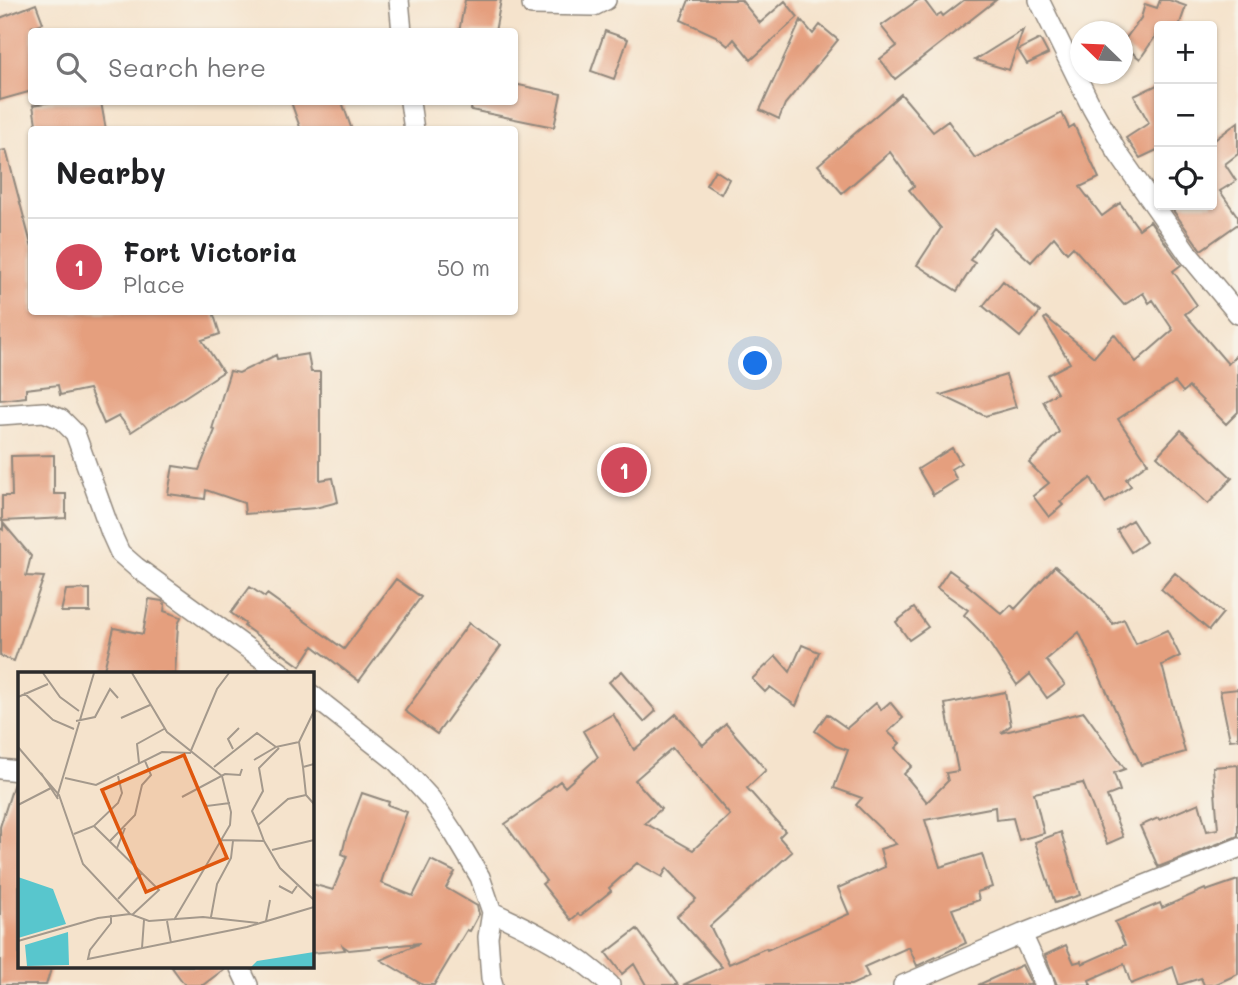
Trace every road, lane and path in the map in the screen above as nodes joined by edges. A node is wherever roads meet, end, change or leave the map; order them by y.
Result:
1 (399, 0) edge
2 (606, 0) edge
3 (1038, 0) edge
4 (532, 5) dead end
5 (402, 28) edge
6 (410, 105) edge
7 (413, 126) edge
8 (1238, 314) edge
9 (0, 415) edge
10 (280, 672) edge
11 (313, 696) edge
12 (0, 769) edge
13 (18, 771) edge
14 (1238, 848) edge
15 (492, 912) junction
16 (1022, 934) junction
17 (240, 968) edge
18 (248, 985) edge
19 (493, 985) edge
20 (610, 985) edge
21 (903, 985) edge
22 (1045, 985) edge

1 - 5 street
2 - 4 street
3 - 8 street
6 - 7 street
9 - 10 street
11 - 15 street
12 - 13 street
14 - 16 street
15 - 19 street
15 - 20 street
16 - 21 street
16 - 22 street
17 - 18 street

